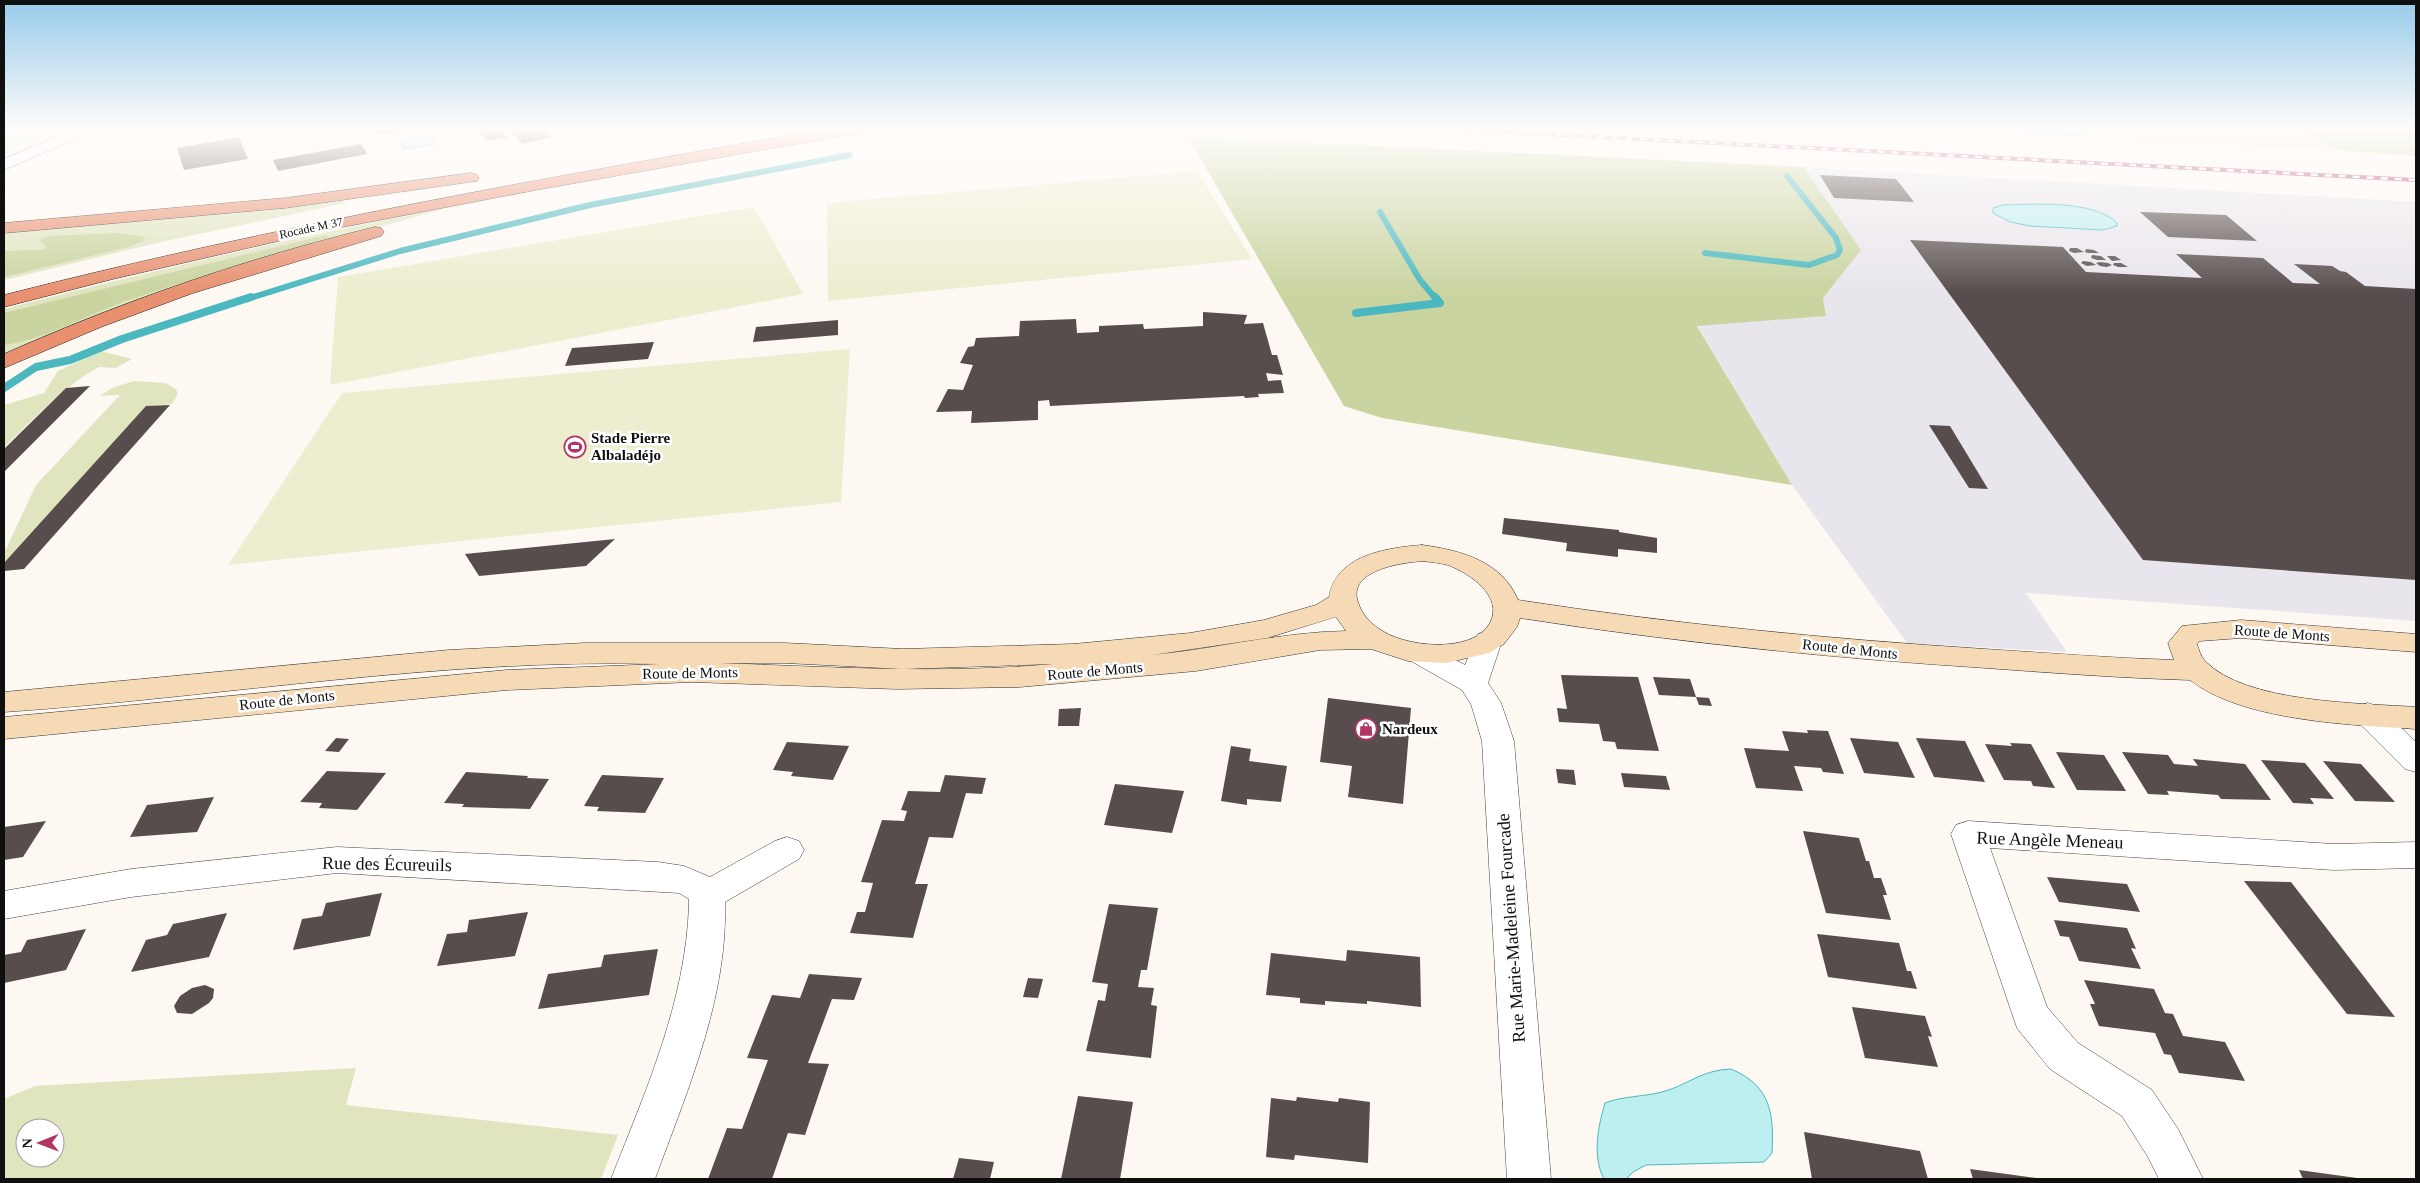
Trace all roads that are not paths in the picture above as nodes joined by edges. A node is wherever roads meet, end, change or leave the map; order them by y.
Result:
1 (430, 183) edge
2 (493, 183) edge
3 (553, 183) edge
4 (574, 183) edge
5 (4, 228) edge
6 (4, 288) edge
7 (4, 301) edge
8 (4, 362) edge
9 (1344, 600) junction
10 (1507, 607) junction
11 (1377, 640) junction
12 (1488, 641) junction
13 (2416, 643) edge
14 (1421, 654) junction
15 (2194, 670) junction
16 (1474, 683) junction
17 (4, 702) edge
18 (2368, 714) junction
19 (2416, 718) edge
20 (4, 728) edge
21 (2416, 761) edge
22 (787, 850) dead end
23 (2416, 854) edge
24 (706, 896) junction
25 (4, 905) edge
26 (2172, 1161) edge
27 (633, 1179) edge
28 (1529, 1179) edge

1 - 5 highway
2 - 6 highway, Rocade M 37
3 - 7 highway, Rocade M 37
4 - 8 highway
9 - 10 main road
9 - 11 main road
9 - 17 main road, Route de Monts
10 - 12 main road
10 - 15 main road, Route de Monts
11 - 14 main road
11 - 20 main road, Route de Monts
12 - 14 main road
12 - 16 street
13 - 15 main road, Route de Monts
14 - 16 street
15 - 18 main road, Route de Monts
16 - 28 street, Rue Marie-Madeleine Fourcade
18 - 19 main road, Route de Monts
18 - 21 street
22 - 24 street
23 - 26 street, Rue Angèle Meneau
24 - 25 street, Rue des Écureuils
24 - 27 street

